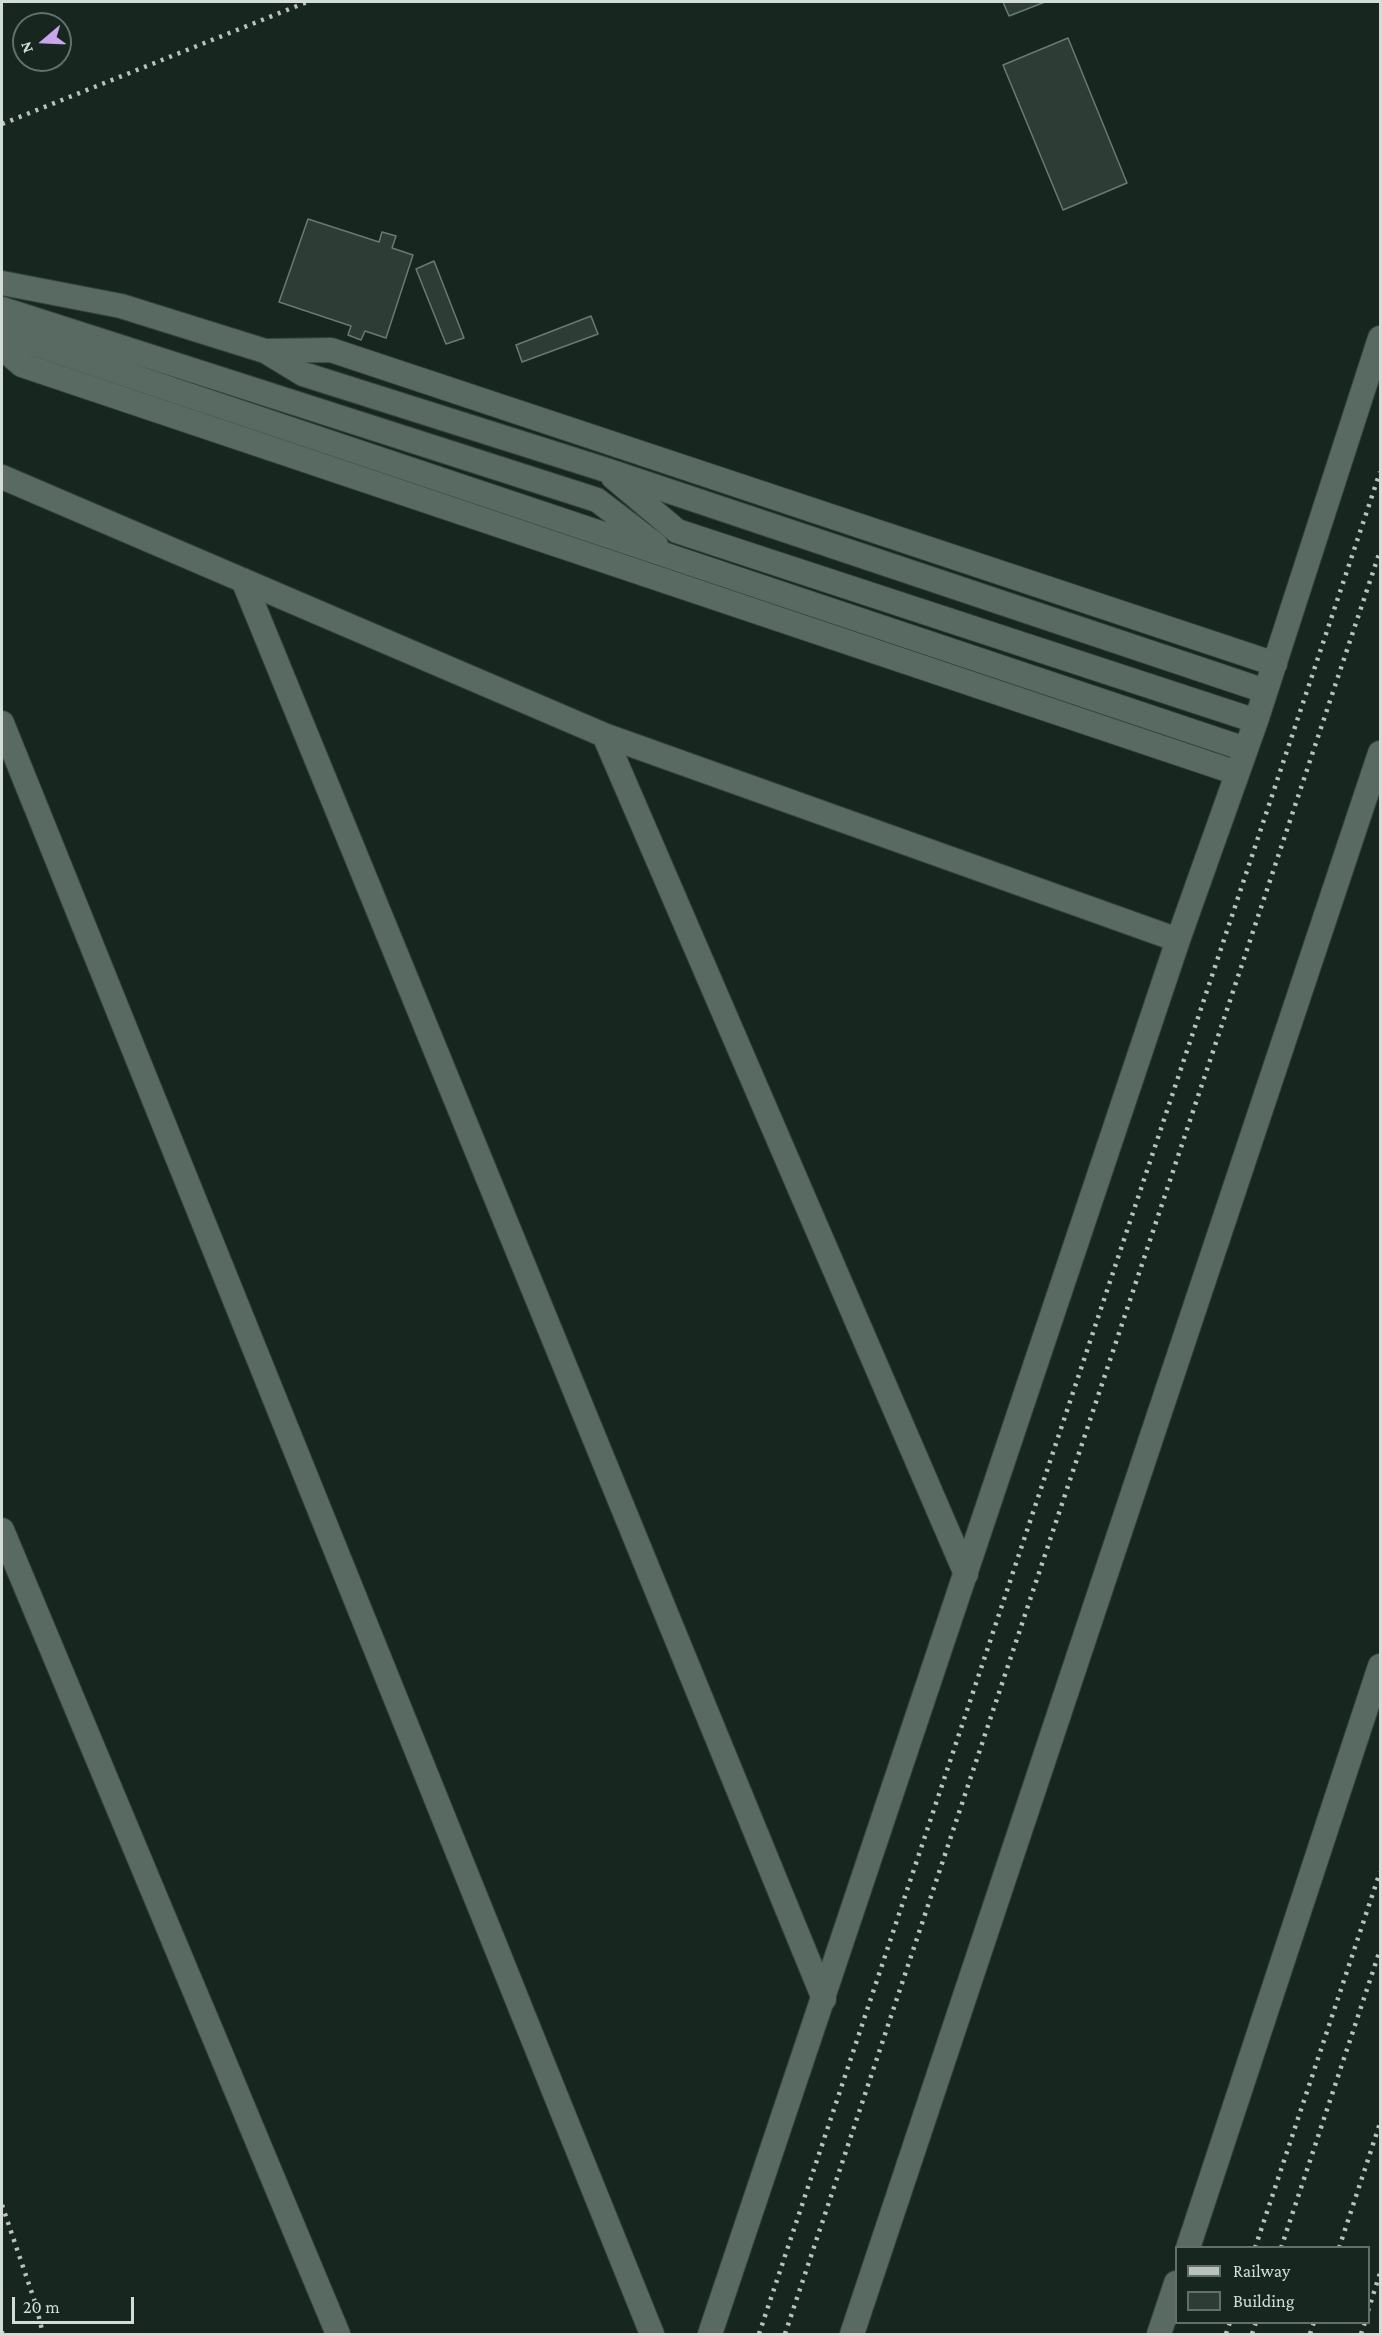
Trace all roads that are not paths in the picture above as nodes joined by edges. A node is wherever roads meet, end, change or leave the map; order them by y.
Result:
1 (2, 283) edge
2 (2, 309) edge
3 (2, 327) edge
4 (1380, 338) edge
5 (2, 348) edge
6 (265, 351) junction
7 (603, 469) junction
8 (2, 477) edge
9 (670, 556) junction
10 (243, 580) junction
11 (1275, 664) junction
12 (1265, 691) junction
13 (1256, 721) junction
14 (2, 723) edge
15 (604, 735) junction
16 (1245, 749) junction
17 (1380, 753) edge
18 (1237, 772) junction
19 (1178, 940) junction
20 (2, 1530) edge
21 (966, 1574) junction
22 (1380, 1666) edge
23 (824, 1999) junction
24 (1188, 2246) edge
25 (1175, 2286) edge
26 (339, 2334) edge
27 (652, 2334) edge
28 (710, 2334) edge
29 (852, 2334) edge
30 (1159, 2334) edge

1 - 6 lane
2 - 9 lane
3 - 9 lane
4 - 11 lane
5 - 18 lane
6 - 7 lane
6 - 11 lane
7 - 12 lane
7 - 13 lane
8 - 10 lane
9 - 16 lane
10 - 15 lane
10 - 23 lane
11 - 12 lane
12 - 13 lane
13 - 16 lane
14 - 27 lane
15 - 19 lane
15 - 21 lane
16 - 18 lane
17 - 29 lane
18 - 19 lane
19 - 21 lane
20 - 26 lane
21 - 23 lane
22 - 24 lane
23 - 28 lane
25 - 30 lane

